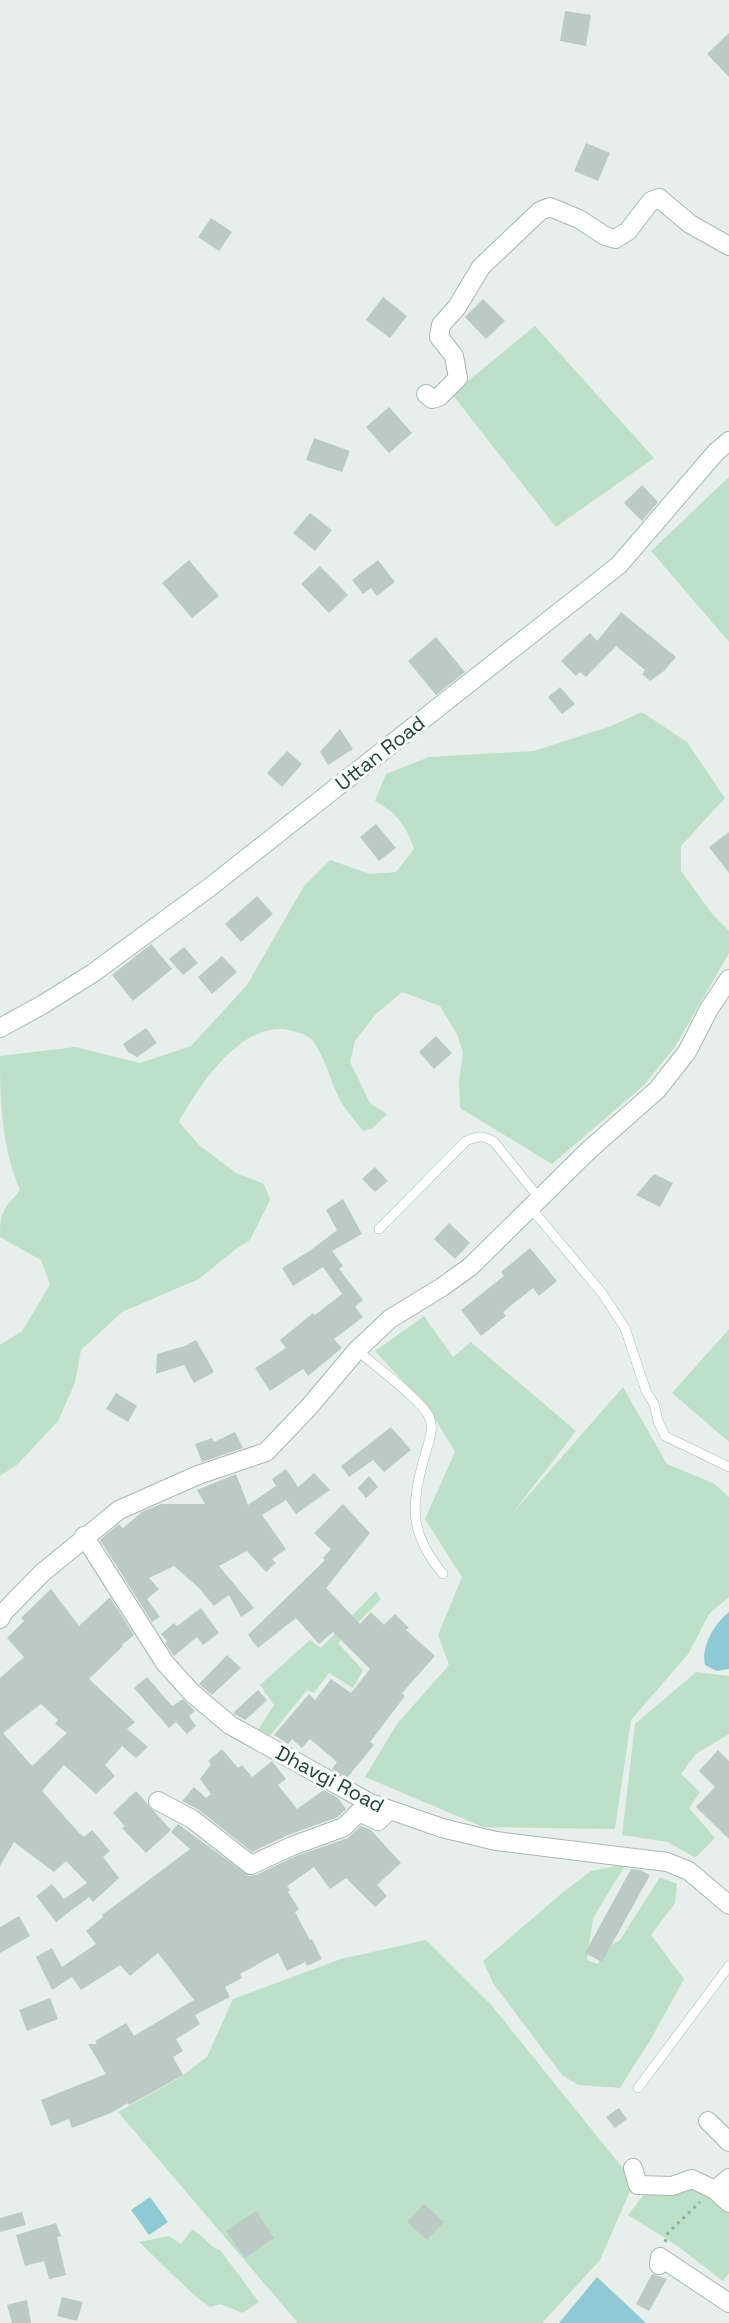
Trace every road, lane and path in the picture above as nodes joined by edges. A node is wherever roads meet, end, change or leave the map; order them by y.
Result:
1 (729, 246) edge
2 (426, 394) dead end
3 (729, 441) edge
4 (729, 979) edge
5 (0, 1028) edge
6 (535, 1203) junction
7 (379, 1229) dead end
8 (357, 1350) junction
9 (729, 1467) edge
10 (84, 1536) junction
11 (443, 1574) dead end
12 (0, 1619) edge
13 (158, 1801) dead end
14 (390, 1810) junction
15 (729, 1905) edge
16 (729, 1966) edge
17 (638, 2088) dead end
18 (708, 2121) dead end
19 (729, 2142) edge
20 (633, 2169) dead end
21 (729, 2178) edge
22 (715, 2190) junction
23 (729, 2203) edge
24 (659, 2261) joint
25 (729, 2303) edge

1 - 2 street
3 - 5 street, Uttan Road
4 - 6 street
6 - 7 lane
6 - 8 street
6 - 9 lane
8 - 10 street
8 - 11 lane
10 - 12 street
10 - 14 street, Dhavgi Road
13 - 14 street
14 - 15 street, Dhavgi Road
16 - 17 lane
18 - 19 street
20 - 22 street
21 - 22 street
22 - 23 street
22 - 24 path
24 - 25 street

